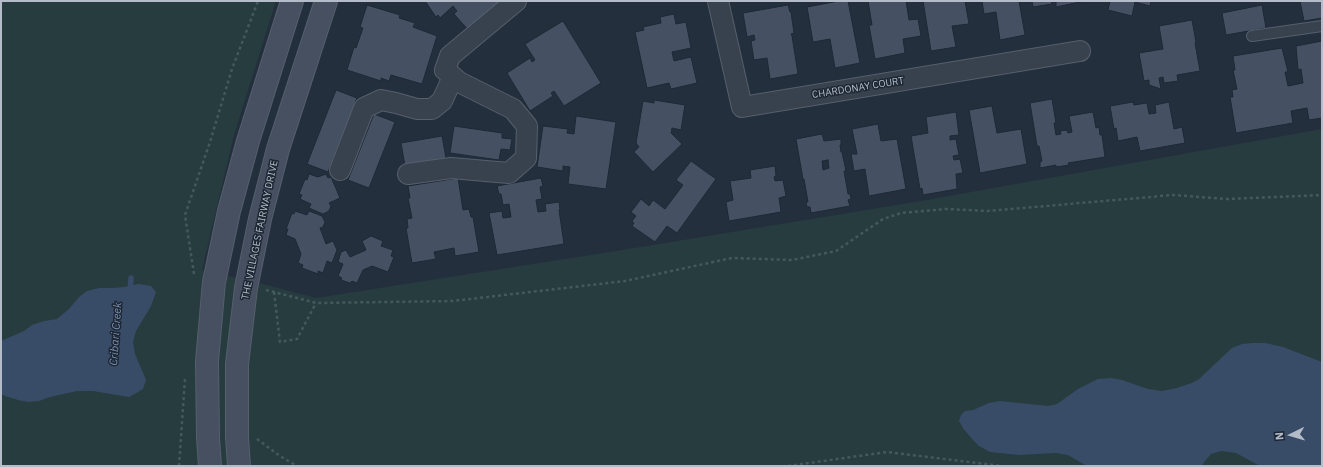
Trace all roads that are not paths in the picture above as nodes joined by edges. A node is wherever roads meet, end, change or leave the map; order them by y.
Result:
1 (292, 1) edge
2 (326, 1) edge
3 (516, 1) edge
4 (718, 1) edge
5 (1322, 26) edge
6 (1252, 36) dead end
7 (1080, 51) dead end
8 (453, 77) junction
9 (340, 170) dead end
10 (408, 174) dead end
11 (210, 466) edge
12 (239, 466) edge

1 - 11 street
2 - 12 street, THE VILLAGES FAIRWAY DRIVE
3 - 8 street
4 - 7 street, CHARDONAY COURT
5 - 6 lane
8 - 9 street
8 - 10 street

